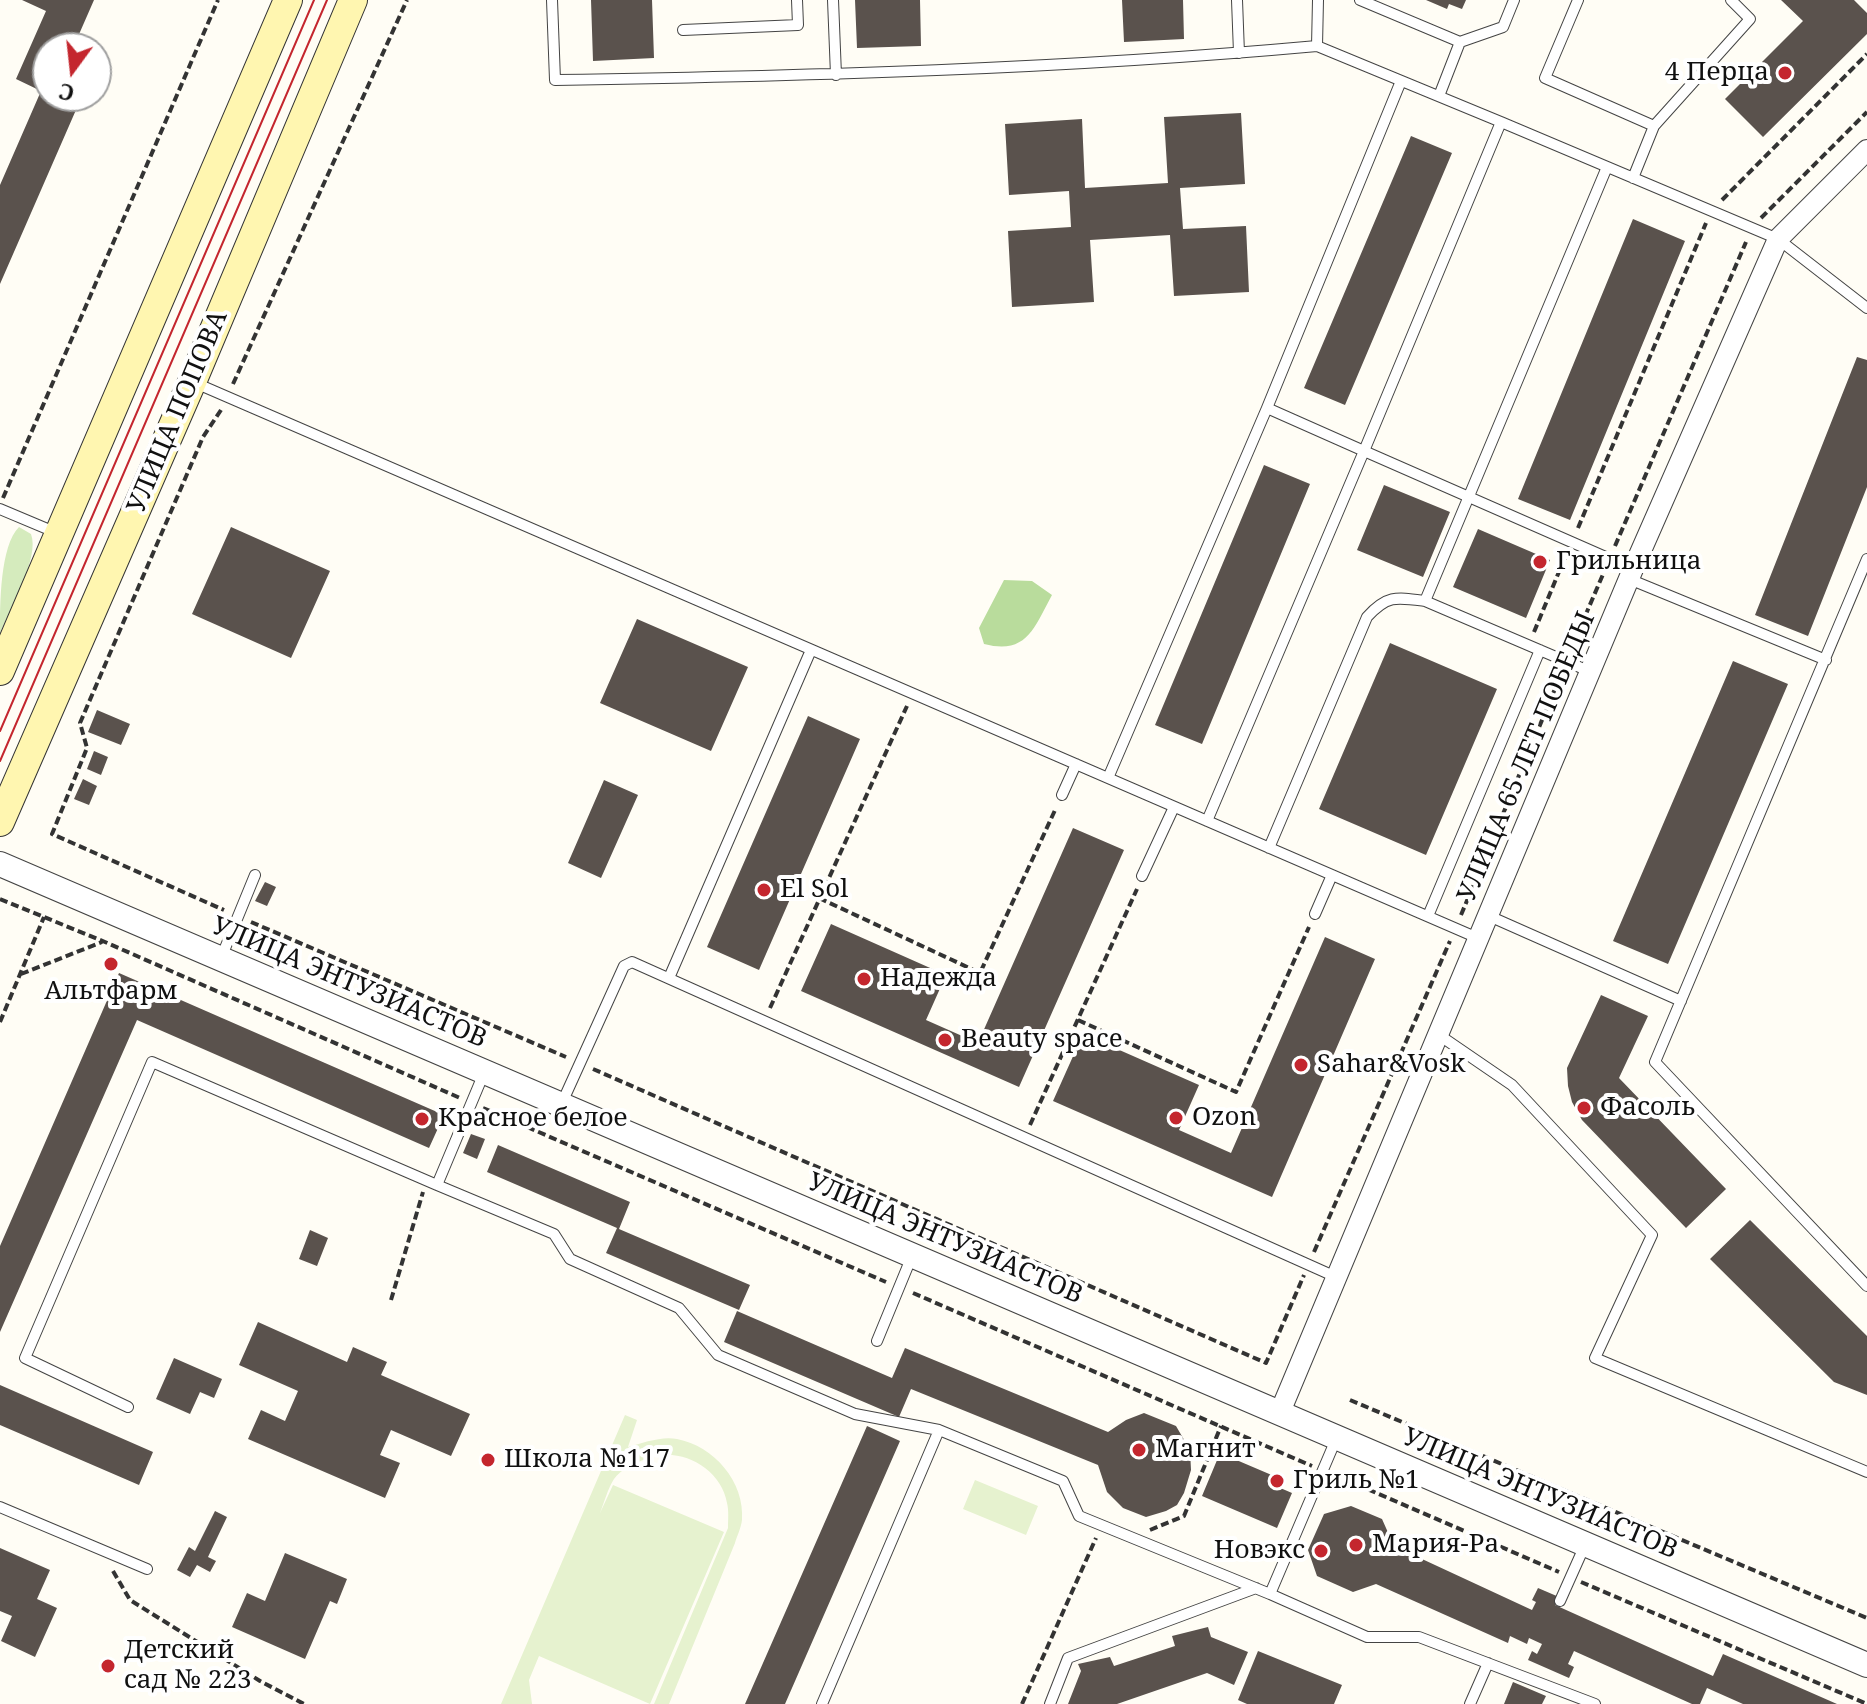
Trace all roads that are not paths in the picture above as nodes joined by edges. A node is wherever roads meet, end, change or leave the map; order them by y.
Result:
1 (288, 0) edge
2 (353, 0) edge
3 (552, 0) edge
4 (797, 0) edge
5 (833, 0) edge
6 (1237, 0) edge
7 (1318, 0) edge
8 (1360, 0) edge
9 (1514, 0) edge
10 (1578, 0) edge
11 (1731, 0) edge
12 (683, 30) dead end
13 (1460, 42) junction
14 (1317, 46) junction
15 (1239, 53) junction
16 (836, 75) junction
17 (1401, 81) junction
18 (1439, 96) junction
19 (1501, 122) junction
20 (1654, 126) junction
21 (1867, 150) edge
22 (1607, 167) junction
23 (1633, 178) junction
24 (1778, 239) junction
25 (1867, 308) edge
26 (192, 382) junction
27 (1267, 408) junction
28 (1364, 451) junction
29 (1468, 497) junction
30 (0, 507) edge
31 (59, 533) junction
32 (1867, 559) edge
33 (1631, 574) junction
34 (1425, 601) junction
35 (811, 650) junction
36 (1540, 650) junction
37 (1826, 660) junction
38 (0, 671) edge
39 (1591, 672) junction
40 (1076, 764) junction
41 (1108, 778) junction
42 (1062, 795) road end
43 (1174, 807) junction
44 (1207, 821) junction
45 (0, 822) edge
46 (1269, 848) junction
47 (0, 864) edge
48 (255, 875) dead end
49 (1332, 875) junction
50 (1142, 876) road end
51 (1315, 914) road end
52 (1428, 916) junction
53 (1489, 916) junction
54 (1480, 939) junction
55 (221, 958) junction
56 (669, 978) junction
57 (1681, 1001) junction
58 (1439, 1035) junction
59 (485, 1071) junction
60 (561, 1105) junction
61 (432, 1183) junction
62 (912, 1256) junction
63 (1336, 1277) junction
64 (1867, 1286) edge
65 (877, 1341) dead end
66 (128, 1407) dead end
67 (1280, 1412) junction
68 (939, 1430) junction
69 (1337, 1437) junction
70 (1867, 1472) edge
71 (0, 1507) edge
72 (1585, 1544) junction
73 (147, 1569) dead end
74 (1256, 1588) junction
75 (1270, 1594) junction
76 (1560, 1601) dead end
77 (1488, 1663) junction
78 (1867, 1665) edge
79 (822, 1704) edge
80 (1050, 1704) edge
81 (1470, 1704) edge
82 (1595, 1704) edge

1 - 31 main road
2 - 26 main road, УЛИЦА ПОПОВА
3 - 16 lane
4 - 12 lane
5 - 16 lane
6 - 15 lane
7 - 14 lane
8 - 13 lane
9 - 13 lane
10 - 20 lane
11 - 20 lane
13 - 18 lane
14 - 15 lane
14 - 17 lane
15 - 16 lane
17 - 18 lane
17 - 27 lane
18 - 19 lane
19 - 22 lane
19 - 28 lane
20 - 23 lane
21 - 24 street, УЛИЦА 65 ЛЕТ ПОБЕДЫ
22 - 23 lane
22 - 29 lane
23 - 24 lane
24 - 25 lane
24 - 33 street, УЛИЦА 65 ЛЕТ ПОБЕДЫ
26 - 35 lane
26 - 45 main road, УЛИЦА ПОПОВА
27 - 28 lane
27 - 41 lane
28 - 29 lane
28 - 44 lane
29 - 33 lane
29 - 34 lane
30 - 31 lane
31 - 38 main road
32 - 37 lane
33 - 37 lane
33 - 39 street, УЛИЦА 65 ЛЕТ ПОБЕДЫ
34 - 36 lane
34 - 46 lane
35 - 40 lane
35 - 56 lane
36 - 39 lane
36 - 52 lane
37 - 57 lane
39 - 53 street, УЛИЦА 65 ЛЕТ ПОБЕДЫ
40 - 41 lane
40 - 42 lane
41 - 43 lane
43 - 44 lane
43 - 50 lane
44 - 46 lane
46 - 49 lane
47 - 55 street, УЛИЦА ЭНТУЗИАСТОВ
48 - 55 lane
49 - 51 lane
49 - 52 lane
52 - 54 lane
53 - 54 street, УЛИЦА 65 ЛЕТ ПОБЕДЫ
53 - 57 lane
54 - 58 street, УЛИЦА 65 ЛЕТ ПОБЕДЫ
55 - 59 street, УЛИЦА ЭНТУЗИАСТОВ
56 - 60 lane
56 - 63 lane
57 - 64 lane
58 - 63 street, УЛИЦА 65 ЛЕТ ПОБЕДЫ
58 - 70 lane
59 - 60 street, УЛИЦА ЭНТУЗИАСТОВ
59 - 61 lane
60 - 62 street, УЛИЦА ЭНТУЗИАСТОВ
61 - 66 lane
61 - 68 lane
62 - 65 lane
62 - 67 street, УЛИЦА ЭНТУЗИАСТОВ
63 - 67 street, УЛИЦА 65 ЛЕТ ПОБЕДЫ
67 - 69 street, УЛИЦА ЭНТУЗИАСТОВ
68 - 74 lane
68 - 79 lane
69 - 72 street, УЛИЦА ЭНТУЗИАСТОВ
69 - 75 lane
71 - 73 lane
72 - 76 lane
72 - 78 street, УЛИЦА ЭНТУЗИАСТОВ
74 - 75 lane
74 - 80 lane
75 - 77 lane
77 - 81 lane
77 - 82 lane

